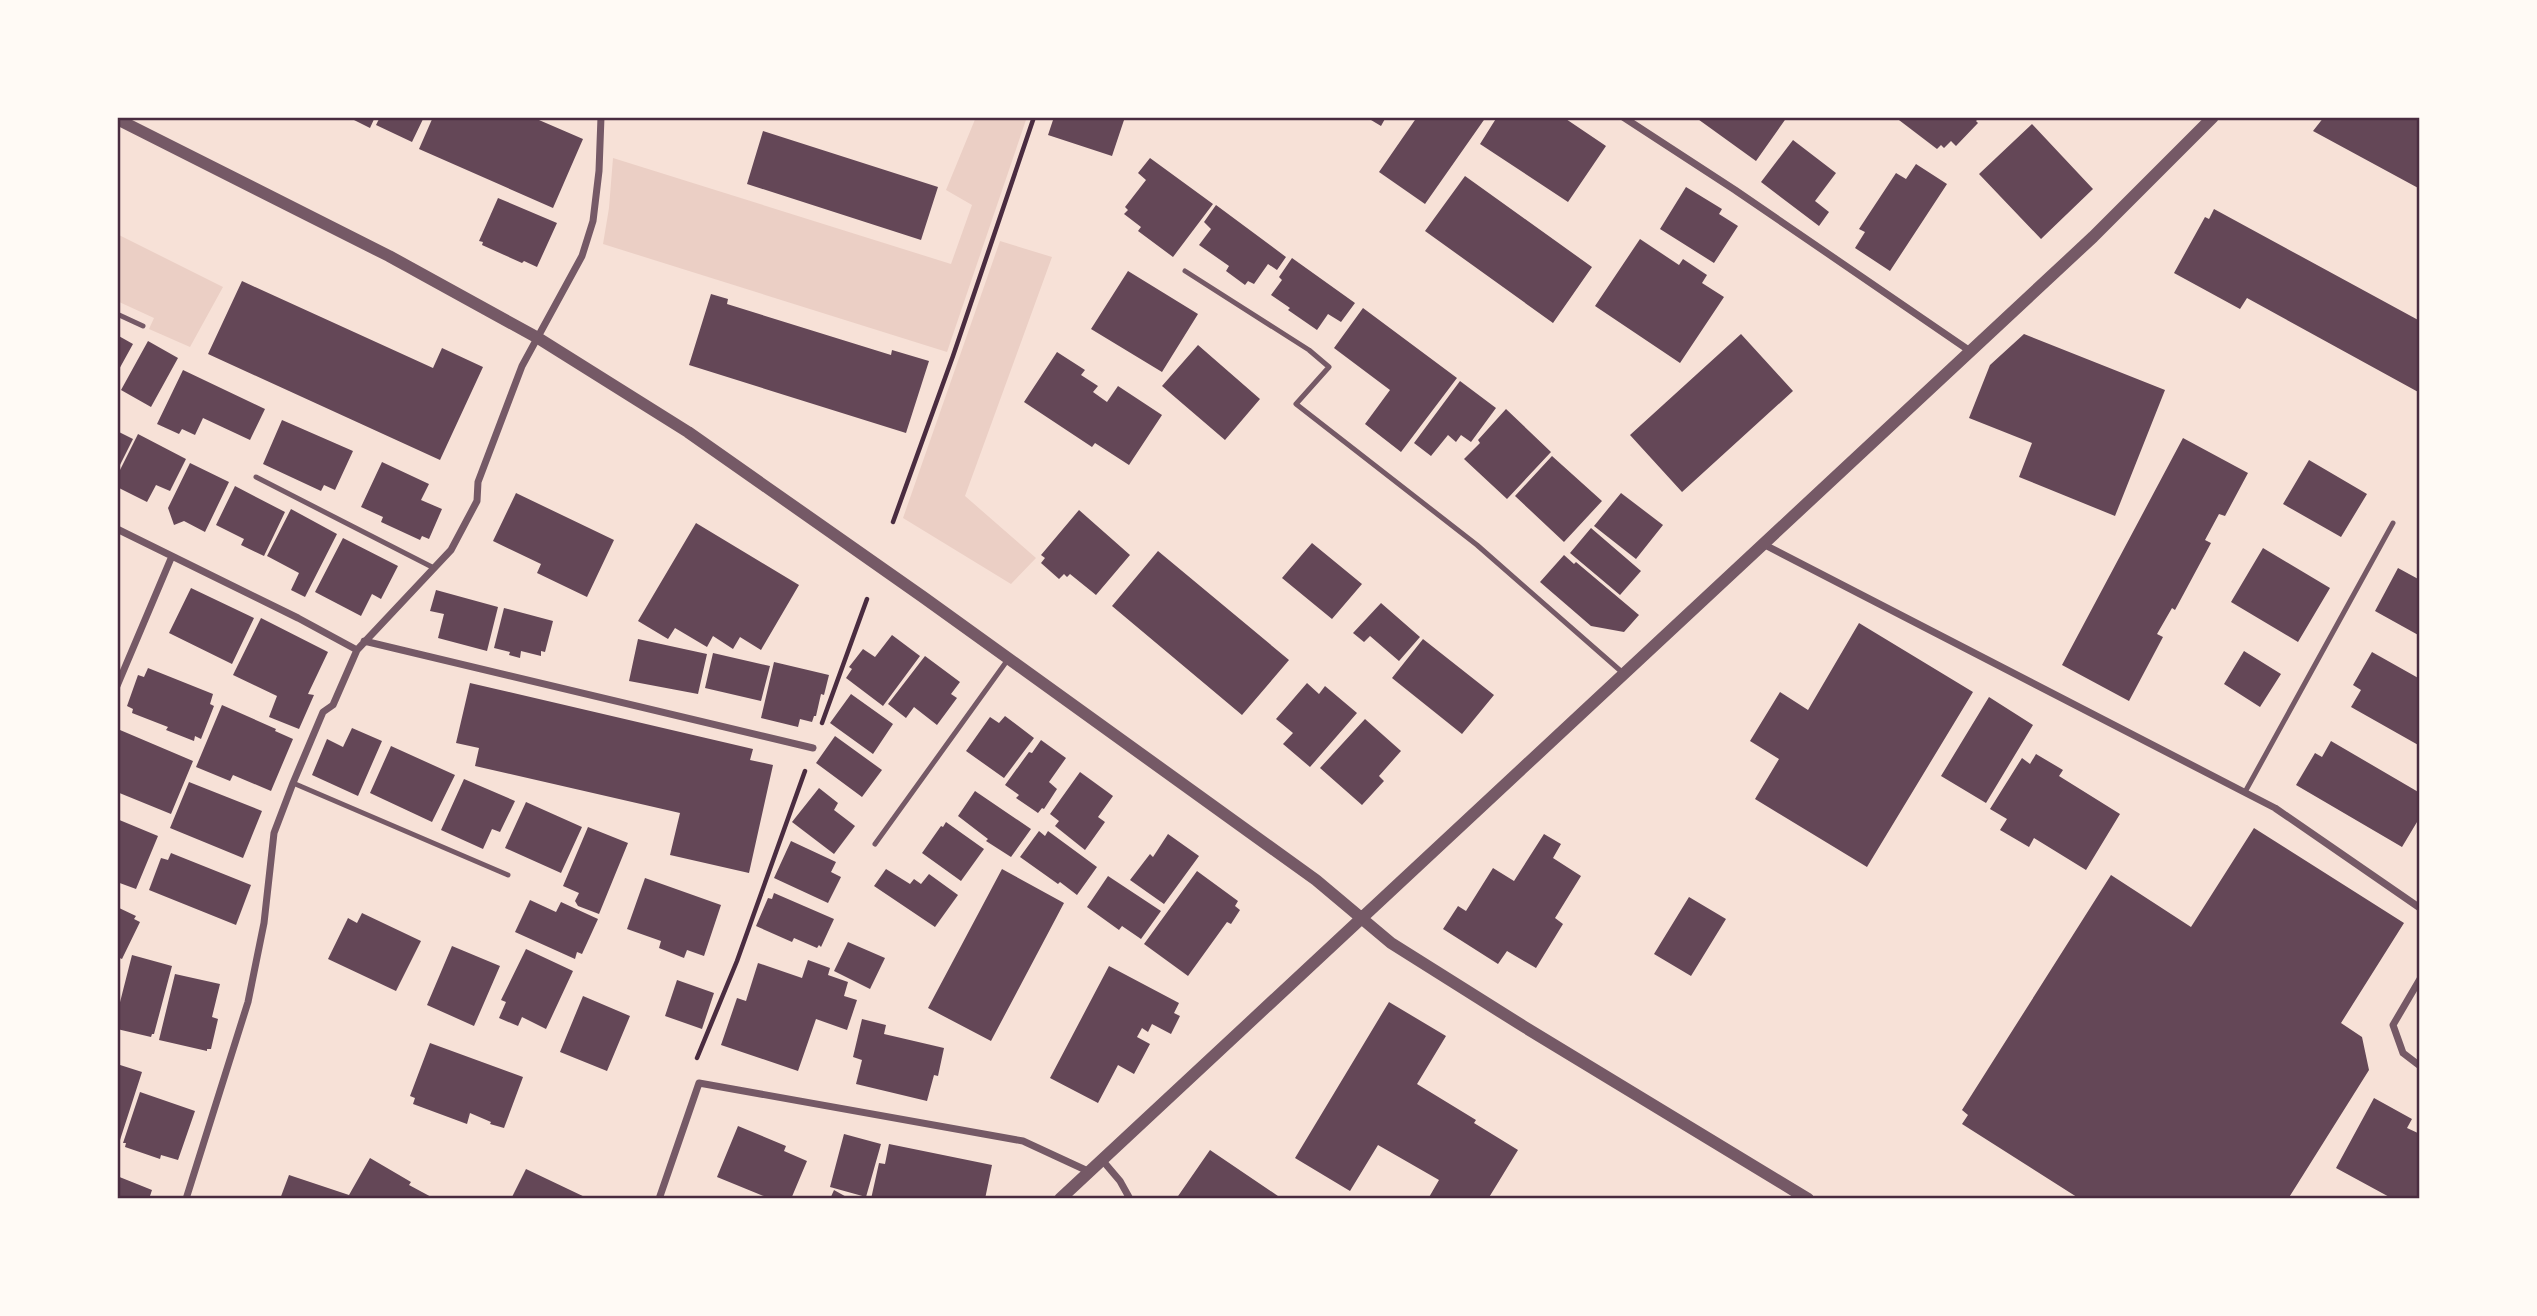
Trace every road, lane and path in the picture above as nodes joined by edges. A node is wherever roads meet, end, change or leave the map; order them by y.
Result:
1 (601, 117) edge
2 (1034, 117) edge
3 (1623, 117) edge
4 (2213, 117) edge
5 (118, 119) edge
6 (1185, 271) dead end
7 (117, 314) edge
8 (143, 326) dead end
9 (537, 338) junction
10 (1970, 351) junction
11 (256, 477) dead end
12 (893, 522) dead end
13 (2393, 523) dead end
14 (117, 529) edge
15 (1763, 544) junction
16 (172, 556) junction
17 (433, 568) junction
18 (867, 599) dead end
19 (364, 641) junction
20 (357, 650) junction
21 (1009, 658) junction
22 (1623, 673) junction
23 (117, 686) edge
24 (813, 748) junction
25 (293, 783) junction
26 (2245, 792) junction
27 (875, 844) dead end
28 (508, 875) dead end
29 (2420, 908) edge
30 (1360, 919) junction
31 (2420, 979) edge
32 (2420, 1066) edge
33 (699, 1083) junction
34 (1103, 1161) junction
35 (1090, 1172) junction
36 (186, 1199) edge
37 (659, 1199) edge
38 (1060, 1199) edge
39 (1130, 1199) edge
40 (1808, 1199) edge

1 - 9 street
2 - 12 path
3 - 10 street
4 - 10 street
5 - 9 street
6 - 22 lane
7 - 8 lane
9 - 17 street
9 - 21 street
10 - 15 street
11 - 17 lane
13 - 26 lane
14 - 16 street
15 - 22 street
15 - 26 street
16 - 20 street
16 - 23 street
17 - 19 street
18 - 24 path
19 - 20 street
19 - 24 street
20 - 25 street
21 - 27 lane
21 - 30 street
22 - 30 street
24 - 33 path
25 - 28 lane
25 - 36 street
26 - 29 street
30 - 34 street
30 - 40 street
31 - 32 street
33 - 35 street
33 - 37 street
34 - 35 street
34 - 39 street
35 - 38 street

